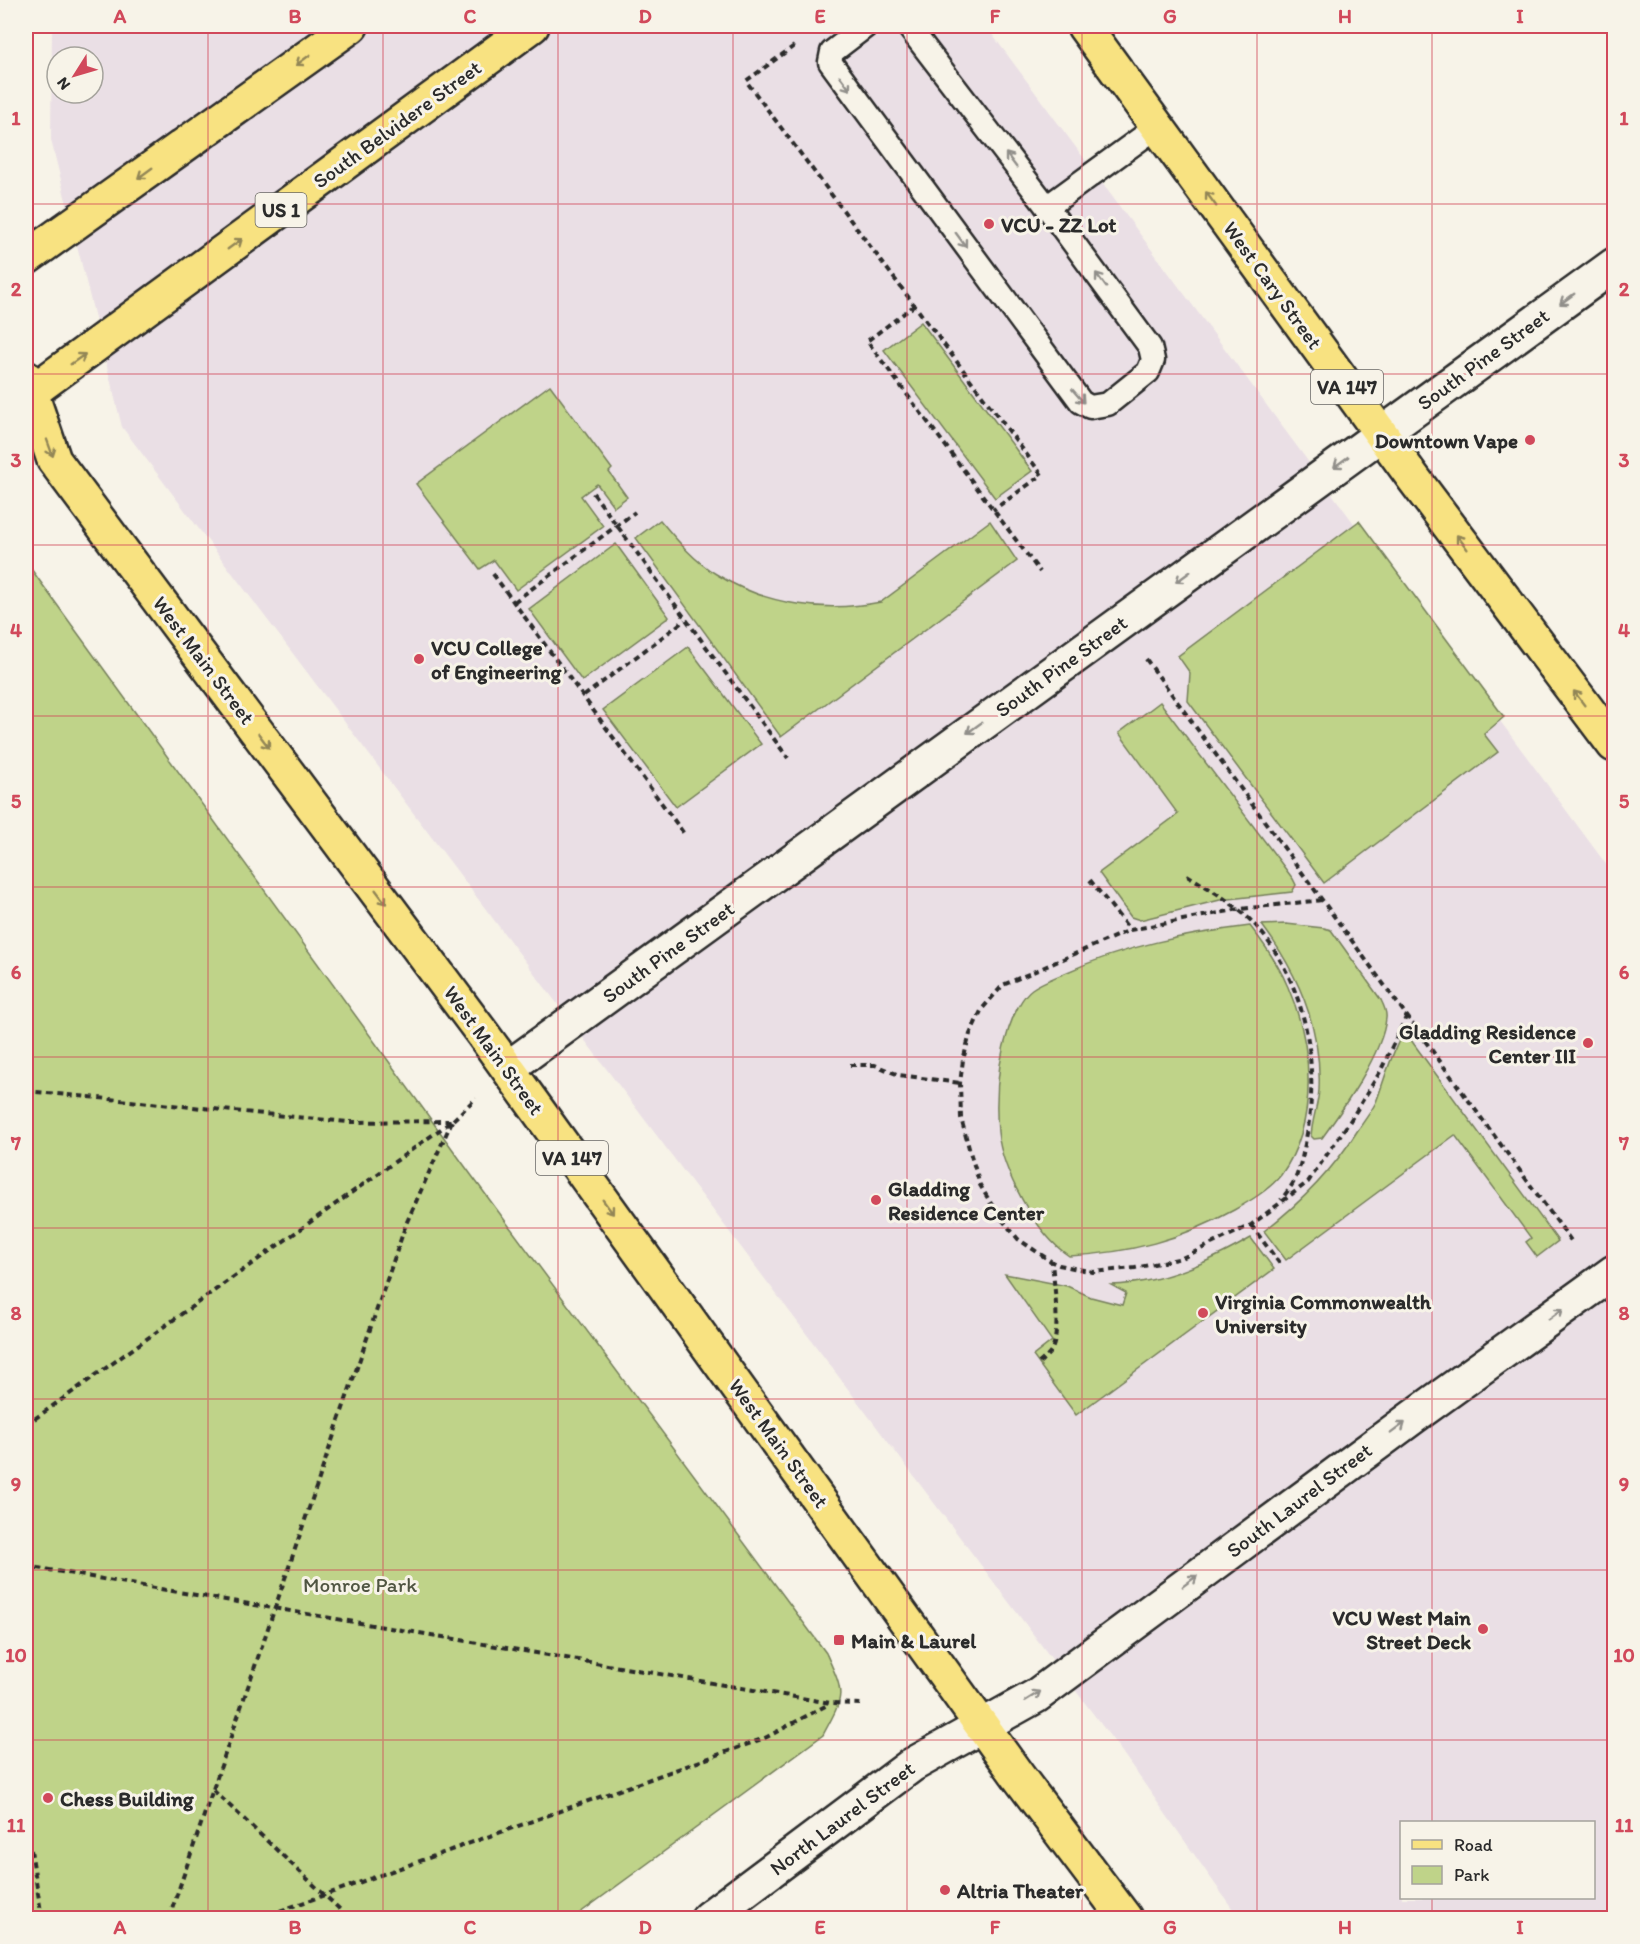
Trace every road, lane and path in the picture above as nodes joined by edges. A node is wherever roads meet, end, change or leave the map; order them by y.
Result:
1 (351, 26) edge
2 (532, 26) edge
3 (866, 26) edge
4 (908, 26) edge
5 (1084, 26) edge
6 (802, 39) dead end
7 (1158, 126) junction
8 (1047, 207) junction
9 (26, 258) edge
10 (1614, 265) edge
11 (915, 305) junction
12 (27, 389) edge
13 (1381, 433) junction
14 (593, 493) dead end
15 (993, 510) junction
16 (635, 512) dead end
17 (616, 526) junction
18 (1040, 573) dead end
19 (493, 574) dead end
20 (514, 602) junction
21 (685, 620) junction
22 (1141, 653) dead end
23 (584, 696) junction
24 (1614, 745) edge
25 (788, 758) dead end
26 (685, 835) dead end
27 (1187, 874) dead end
28 (1090, 880) dead end
29 (1322, 900) junction
30 (1240, 909) junction
31 (1130, 930) junction
32 (1407, 1015) junction
33 (850, 1065) dead end
34 (508, 1068) junction
35 (960, 1083) junction
36 (26, 1091) edge
37 (452, 1121) junction
38 (1279, 1203) junction
39 (1251, 1225) junction
40 (1572, 1242) dead end
41 (1052, 1262) junction
42 (1280, 1264) dead end
43 (1614, 1272) edge
44 (1038, 1363) dead end
45 (26, 1425) edge
46 (26, 1566) edge
47 (275, 1609) junction
48 (830, 1703) junction
49 (861, 1704) dead end
50 (982, 1725) junction
51 (213, 1790) junction
52 (31, 1850) dead end
53 (324, 1896) junction
54 (42, 1918) edge
55 (169, 1918) edge
56 (261, 1918) edge
57 (349, 1918) edge
58 (708, 1918) edge
59 (1125, 1918) edge

1 -> 9 main road
12 -> 2 main road, South Belvidere Street / US 1
3 -> 8 lane
8 -> 4 lane
5 - 7 main road, West Cary Street / VA 147
6 - 11 path
7 - 8 lane
13 -> 7 main road, West Cary Street / VA 147
10 -> 13 street, South Pine Street
11 - 15 path
11 - 15 path
12 -> 34 main road, West Main Street / VA 147
24 -> 13 main road, West Cary Street / VA 147
13 -> 34 street, South Pine Street
14 - 17 path
15 - 18 path
16 - 17 path
17 - 20 path
17 - 21 path
19 - 20 path
20 - 23 path
21 - 23 path
21 - 25 path
22 - 29 path
23 - 26 path
27 - 30 path
28 - 31 path
29 - 30 path
29 - 32 path
30 - 31 path
30 - 38 path
31 - 35 path
32 - 38 path
32 - 40 path
33 - 35 path
34 -> 50 main road, West Main Street / VA 147
35 - 41 path
36 - 37 path
37 - 45 path
37 - 47 path
38 - 39 path
39 - 41 path
39 - 42 path
41 - 44 path
50 -> 43 street, South Laurel Street
46 - 47 path
47 - 48 path
47 - 51 path
48 - 49 path
48 - 53 path
50 - 58 street, North Laurel Street
50 - 59 main road, West Main Street / VA 147
51 - 53 path
51 - 55 path
52 - 54 path
53 - 56 path
53 - 57 path

